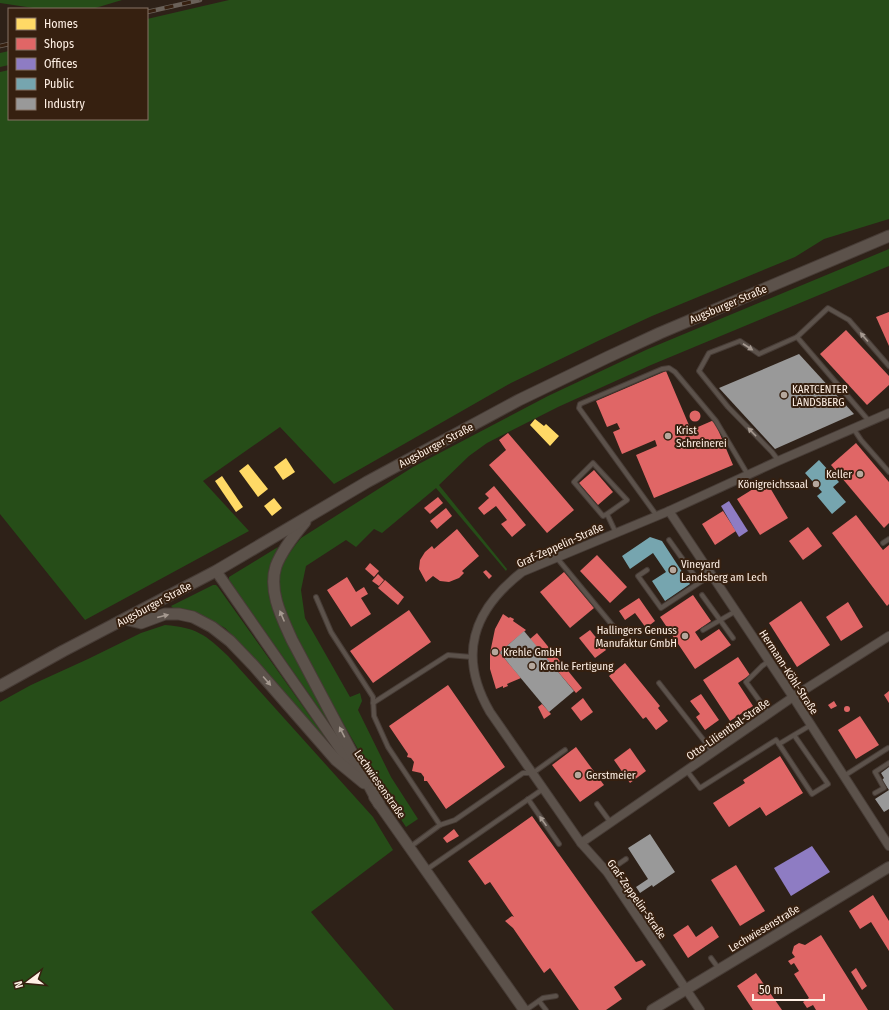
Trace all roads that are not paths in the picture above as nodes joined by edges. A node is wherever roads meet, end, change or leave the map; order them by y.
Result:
1 (889, 236) edge
2 (797, 337) junction
3 (889, 366) edge
4 (889, 413) edge
5 (869, 421) junction
6 (853, 428) junction
7 (778, 461) junction
8 (889, 472) edge
9 (748, 475) junction
10 (669, 511) junction
11 (607, 514) junction
12 (657, 516) junction
13 (309, 517) junction
14 (616, 532) junction
15 (889, 539) edge
16 (670, 540) dead end
17 (884, 543) dead end
18 (556, 557) junction
19 (647, 570) dead end
20 (216, 571) junction
21 (712, 574) junction
22 (699, 582) junction
23 (702, 595) dead end
24 (316, 597) dead end
25 (736, 611) junction
26 (125, 619) junction
27 (720, 620) junction
28 (613, 626) dead end
29 (703, 630) dead end
30 (889, 636) edge
31 (733, 638) dead end
32 (472, 657) junction
33 (769, 661) junction
34 (659, 683) dead end
35 (0, 686) edge
36 (793, 697) junction
37 (373, 703) junction
38 (769, 714) junction
39 (811, 725) junction
40 (794, 735) junction
41 (779, 744) junction
42 (888, 748) dead end
43 (566, 750) dead end
44 (713, 752) junction
45 (889, 763) edge
46 (687, 771) junction
47 (533, 773) junction
48 (844, 776) junction
49 (364, 783) junction
50 (543, 788) junction
51 (875, 793) dead end
52 (528, 799) junction
53 (379, 804) junction
54 (597, 804) dead end
55 (611, 823) junction
56 (440, 826) junction
57 (581, 843) junction
58 (559, 844) dead end
59 (889, 846) edge
60 (410, 847) junction
61 (626, 859) dead end
62 (889, 867) edge
63 (426, 870) junction
64 (607, 872) junction
65 (711, 958) dead end
66 (720, 970) junction
67 (686, 989) junction
68 (556, 996) dead end
69 (539, 1001) junction
70 (525, 1010) edge
71 (546, 1010) edge
72 (652, 1010) edge
73 (700, 1010) edge

1 - 13 main road, Augsburger Straße
3 -> 2 lane
2 - 5 lane
7 -> 2 lane
4 - 5 street, Graf-Zeppelin-Straße
5 - 6 street, Graf-Zeppelin-Straße
6 - 7 street, Graf-Zeppelin-Straße
6 - 8 lane
7 - 9 street, Graf-Zeppelin-Straße
9 - 10 street, Graf-Zeppelin-Straße
9 - 12 lane
10 - 12 street, Graf-Zeppelin-Straße
10 - 21 street, Hermann-Köhl-Straße
11 - 11 lane
11 - 14 lane
12 - 14 street, Graf-Zeppelin-Straße
13 - 20 main road, Augsburger Straße
53 -> 13 main road
14 - 18 street, Graf-Zeppelin-Straße
15 - 17 lane
16 - 22 lane
18 - 28 lane
18 - 32 street, Graf-Zeppelin-Straße
19 - 22 lane
20 - 26 main road, Augsburger Straße
20 - 49 street, Lechwiesenstraße
21 - 22 lane
21 - 25 street, Hermann-Köhl-Straße
23 - 27 lane
24 - 37 lane
25 - 27 lane
25 - 33 street, Hermann-Köhl-Straße
26 - 35 main road, Augsburger Straße
26 -> 49 main road
27 - 29 lane
27 - 31 lane
30 - 36 street, Otto-Lilienthal-Straße
32 - 37 lane
32 - 47 street, Graf-Zeppelin-Straße
33 - 36 street, Hermann-Köhl-Straße
33 - 38 lane
34 - 44 lane
36 - 38 street, Otto-Lilienthal-Straße
36 - 39 street, Hermann-Köhl-Straße
37 - 56 lane
38 - 44 street, Otto-Lilienthal-Straße
39 - 40 lane
39 - 48 street, Hermann-Köhl-Straße
40 - 41 lane
40 - 41 lane
41 - 46 lane
42 - 48 lane
43 - 47 lane
44 - 46 street, Otto-Lilienthal-Straße
45 - 51 lane
46 - 55 street, Otto-Lilienthal-Straße
47 - 50 street, Graf-Zeppelin-Straße
47 - 56 lane
48 - 59 street, Hermann-Köhl-Straße
49 - 53 street, Lechwiesenstraße
50 - 52 lane
50 - 57 street, Graf-Zeppelin-Straße
58 -> 52 lane
52 - 63 lane
53 - 60 street, Lechwiesenstraße
54 - 55 lane
55 - 57 street, Otto-Lilienthal-Straße
56 - 60 lane
57 - 64 street, Graf-Zeppelin-Straße
60 - 63 street, Lechwiesenstraße
61 - 64 lane
62 - 66 street, Lechwiesenstraße
63 - 70 street, Lechwiesenstraße
64 - 67 street, Graf-Zeppelin-Straße
65 - 66 lane
66 - 67 street, Lechwiesenstraße
67 - 72 street, Lechwiesenstraße
67 - 73 street, Graf-Zeppelin-Straße
68 - 69 lane
69 - 70 lane
69 - 71 lane

